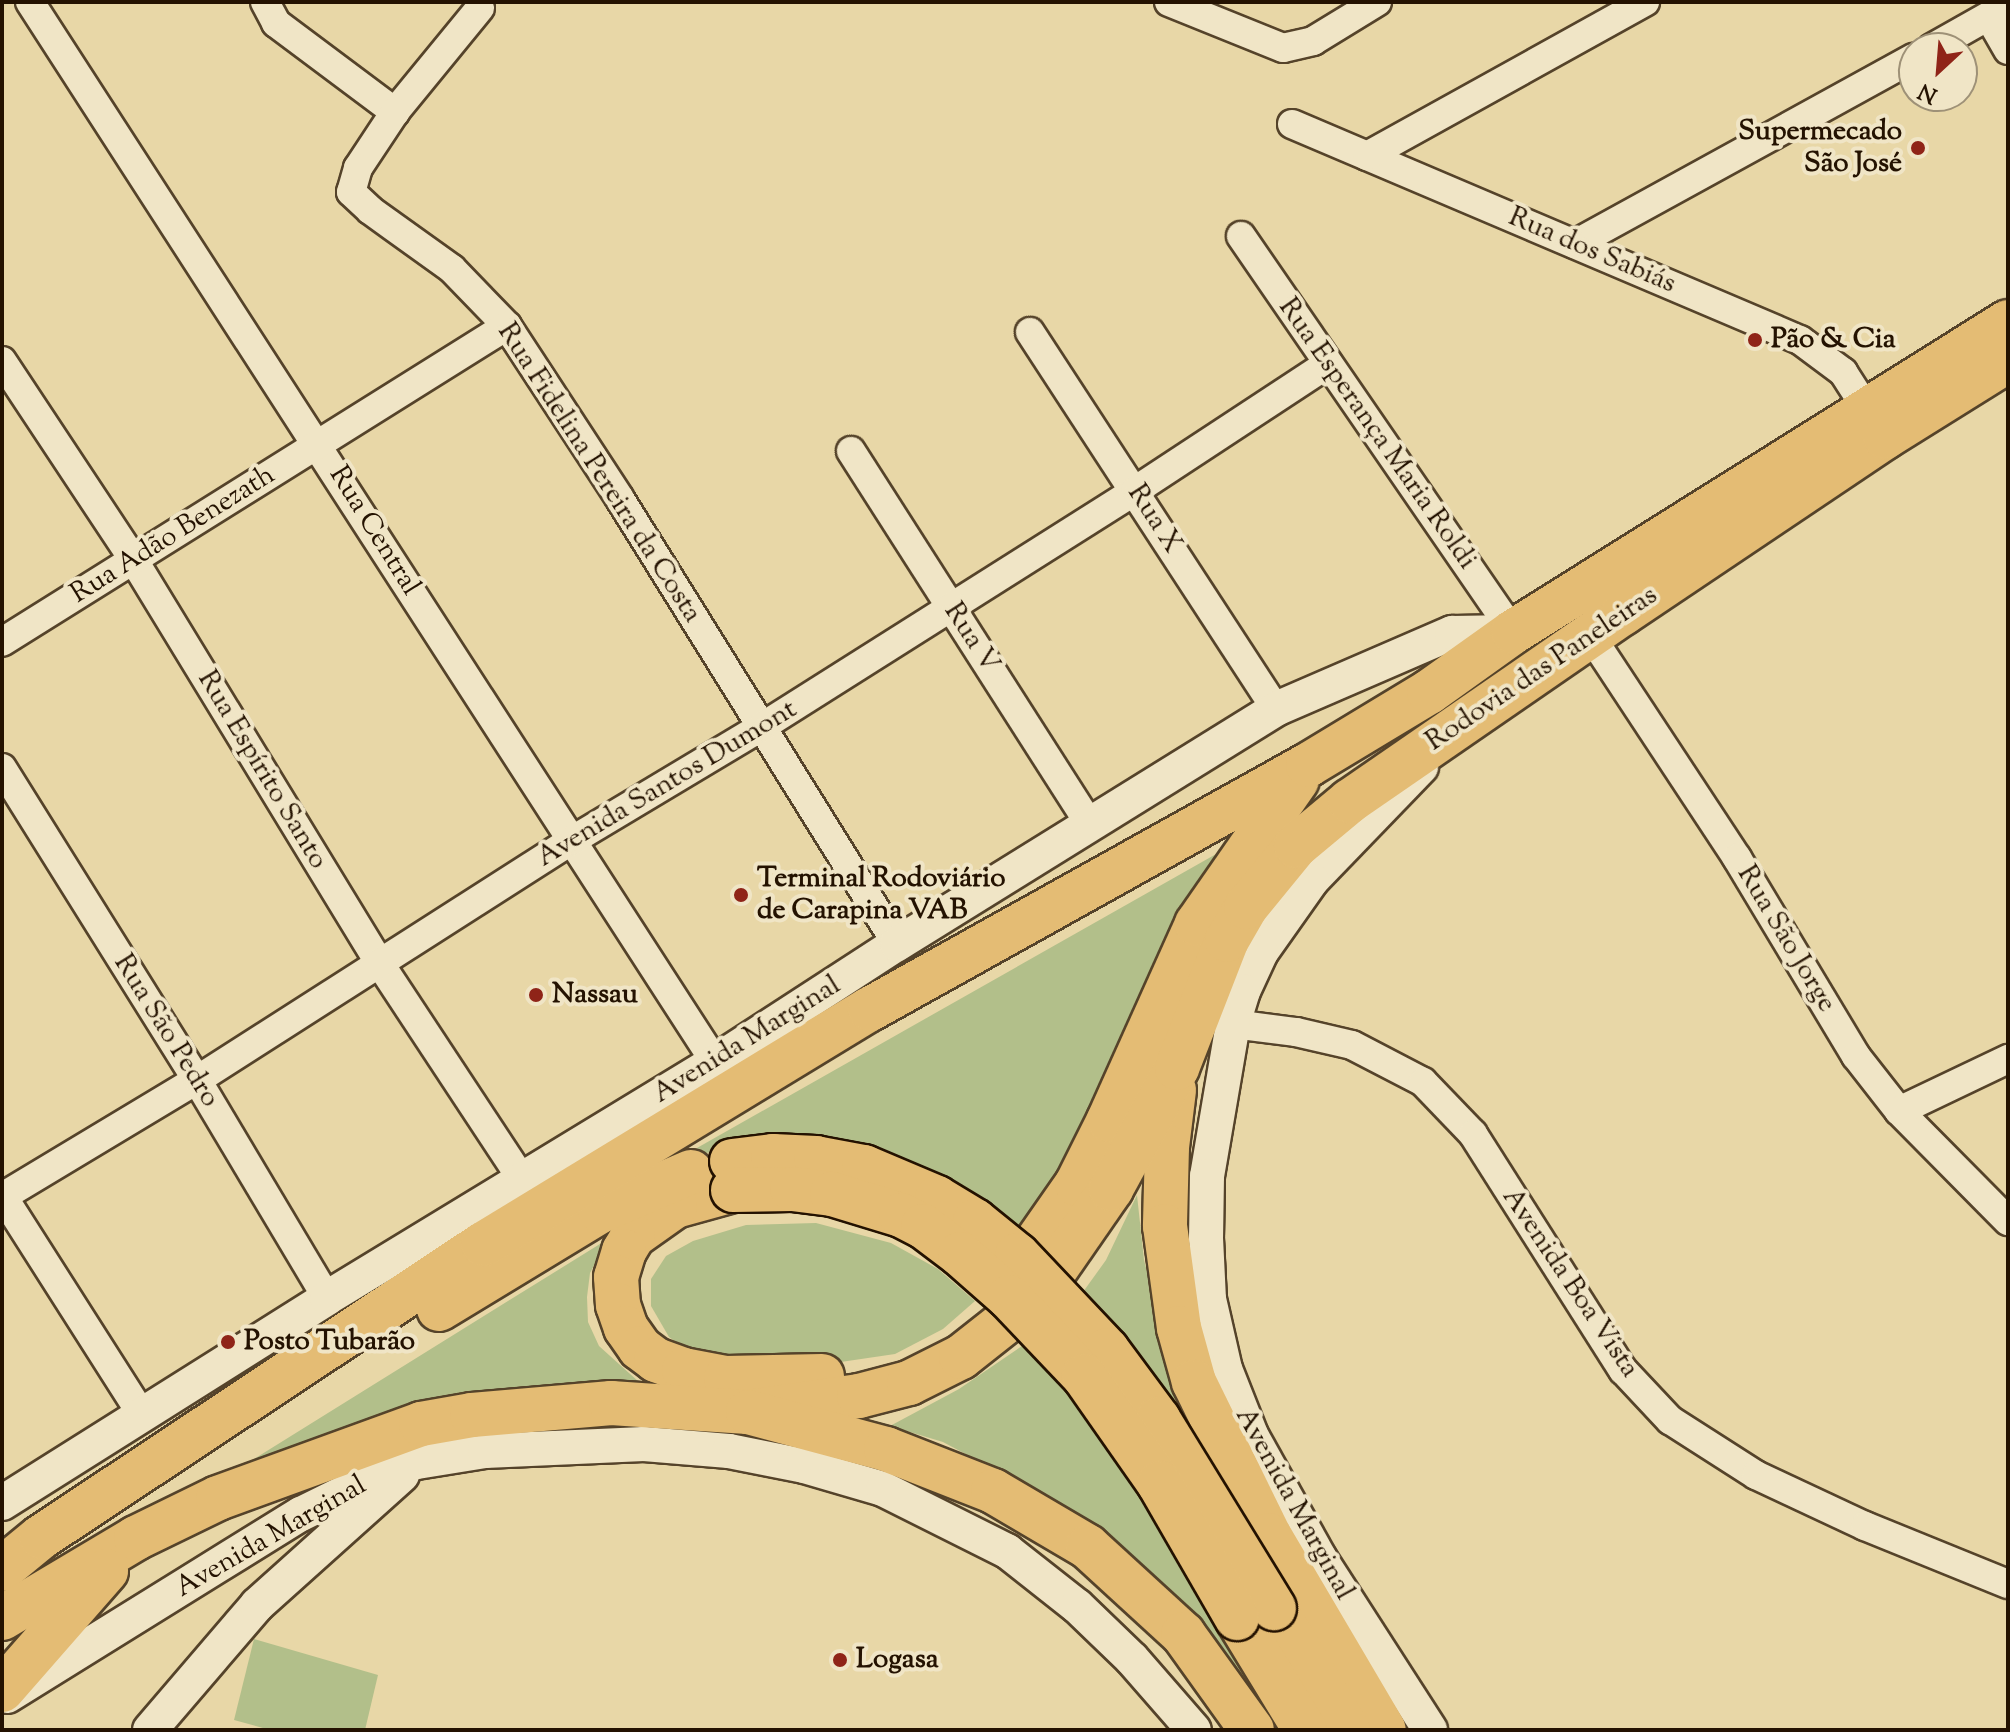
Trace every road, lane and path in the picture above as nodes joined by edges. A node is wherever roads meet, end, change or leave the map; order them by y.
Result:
1 (30, 2) edge
2 (1169, 2) edge
3 (1377, 2) edge
4 (1645, 2) edge
5 (264, 3) edge
6 (480, 8) dead end
7 (1999, 11) edge
8 (1961, 32) edge
9 (2008, 50) edge
10 (1898, 67) edge
11 (395, 112) junction
12 (1292, 124) dead end
13 (1367, 156) junction
14 (1241, 236) dead end
15 (1575, 244) junction
16 (2008, 322) edge
17 (507, 326) junction
18 (1030, 332) dead end
19 (2008, 360) edge
20 (2, 361) edge
21 (1328, 364) junction
22 (1894, 406) junction
23 (319, 444) junction
24 (851, 451) dead end
25 (1136, 490) junction
26 (133, 559) junction
27 (951, 607) junction
28 (1513, 632) junction
29 (1590, 635) junction
30 (2, 642) edge
31 (1276, 709) junction
32 (1466, 721) junction
33 (760, 728) junction
34 (1308, 765) junction
35 (2, 768) edge
36 (1090, 824) junction
37 (571, 841) junction
38 (897, 944) junction
39 (380, 964) junction
40 (1233, 1024) junction
41 (2008, 1059) edge
42 (715, 1062) junction
43 (1177, 1068) junction
44 (197, 1080) junction
45 (1899, 1111) junction
46 (732, 1176) junction
47 (522, 1179) junction
48 (2, 1196) edge
49 (2008, 1221) edge
50 (327, 1298) junction
51 (748, 1412) junction
52 (142, 1415) junction
53 (417, 1462) junction
54 (2, 1503) edge
55 (136, 1538) junction
56 (2, 1569) edge
57 (2, 1584) edge
58 (2008, 1584) edge
59 (1157, 1609) junction
60 (1255, 1613) junction
61 (2, 1618) edge
62 (2, 1690) edge
63 (2, 1700) edge
64 (150, 1730) edge
65 (1194, 1730) edge
66 (1218, 1730) edge
67 (1252, 1730) edge
68 (1305, 1730) edge
69 (1348, 1730) edge
70 (1384, 1730) edge
71 (1430, 1730) edge

1 - 23 street, Rua Central
2 - 3 street
4 - 13 street
5 - 11 street
6 - 11 street, Rua Fidelina Pereira da Costa
7 - 8 street
7 - 9 street
10 - 15 street
11 - 17 street, Rua Fidelina Pereira da Costa
12 - 13 street, Rua dos Sabiás
13 - 15 street, Rua dos Sabiás
14 - 21 street, Rua Esperança Maria Roldi
15 - 22 street, Rua dos Sabiás
16 - 22 main road, Rodovia das Paneleiras
17 - 23 street, Rua Adão Benezath
17 - 33 street, Rua Fidelina Pereira da Costa
18 - 25 street, Rua X
19 - 22 main road, Rodovia das Paneleiras
20 - 26 street, Rua Espírito Santo
21 - 25 street, Avenida Santos Dumont
21 - 28 street, Rua Esperança Maria Roldi
22 - 28 main road, Rodovia das Paneleiras
22 - 29 main road, Rodovia das Paneleiras
23 - 26 street, Rua Adão Benezath
23 - 37 street, Rua Central
24 - 27 street, Rua V
25 - 27 street, Avenida Santos Dumont
25 - 31 street, Rua X
26 - 30 street, Rua Adão Benezath
26 - 39 street, Rua Espírito Santo
27 - 33 street, Avenida Santos Dumont
27 - 36 street, Rua V
28 - 31 street, Avenida Marginal
28 - 34 main road, Rodovia das Paneleiras
29 - 32 main road, Rodovia das Paneleiras
29 - 45 street, Rua São Jorge
31 - 36 street, Avenida Marginal
32 - 40 street, Avenida Marginal
32 - 43 main road, Rodovia das Paneleiras
33 - 37 street, Avenida Santos Dumont
33 - 38 street, Rua Fidelina Pereira da Costa
34 - 46 main road
34 - 56 main road, Rodovia das Paneleiras
35 - 44 street, Rua São Pedro
36 - 38 street, Avenida Marginal
37 - 39 street, Avenida Santos Dumont
37 - 42 street, Rua Central
38 - 42 street, Avenida Marginal
39 - 44 street, Avenida Santos Dumont
39 - 47 street, Rua Espírito Santo
40 - 58 street, Avenida Boa Vista
40 - 71 street, Avenida Marginal
41 - 45 street
42 - 47 street, Avenida Marginal
43 - 51 main road
43 - 70 main road
44 - 48 street, Avenida Santos Dumont
44 - 50 street, Rua São Pedro
45 - 49 street, Rua São Jorge
46 - 57 main road
46 - 60 main road, bridge
47 - 50 street, Avenida Marginal
48 - 52 street
50 - 52 street, Avenida Marginal
51 - 55 main road
51 - 59 main road
52 - 54 street, Avenida Marginal
53 - 63 street, Avenida Marginal
53 - 64 street
53 - 65 street, Avenida Marginal
55 - 61 main road
55 - 62 main road
59 - 66 main road
59 - 67 main road
60 - 68 main road
60 - 69 main road

